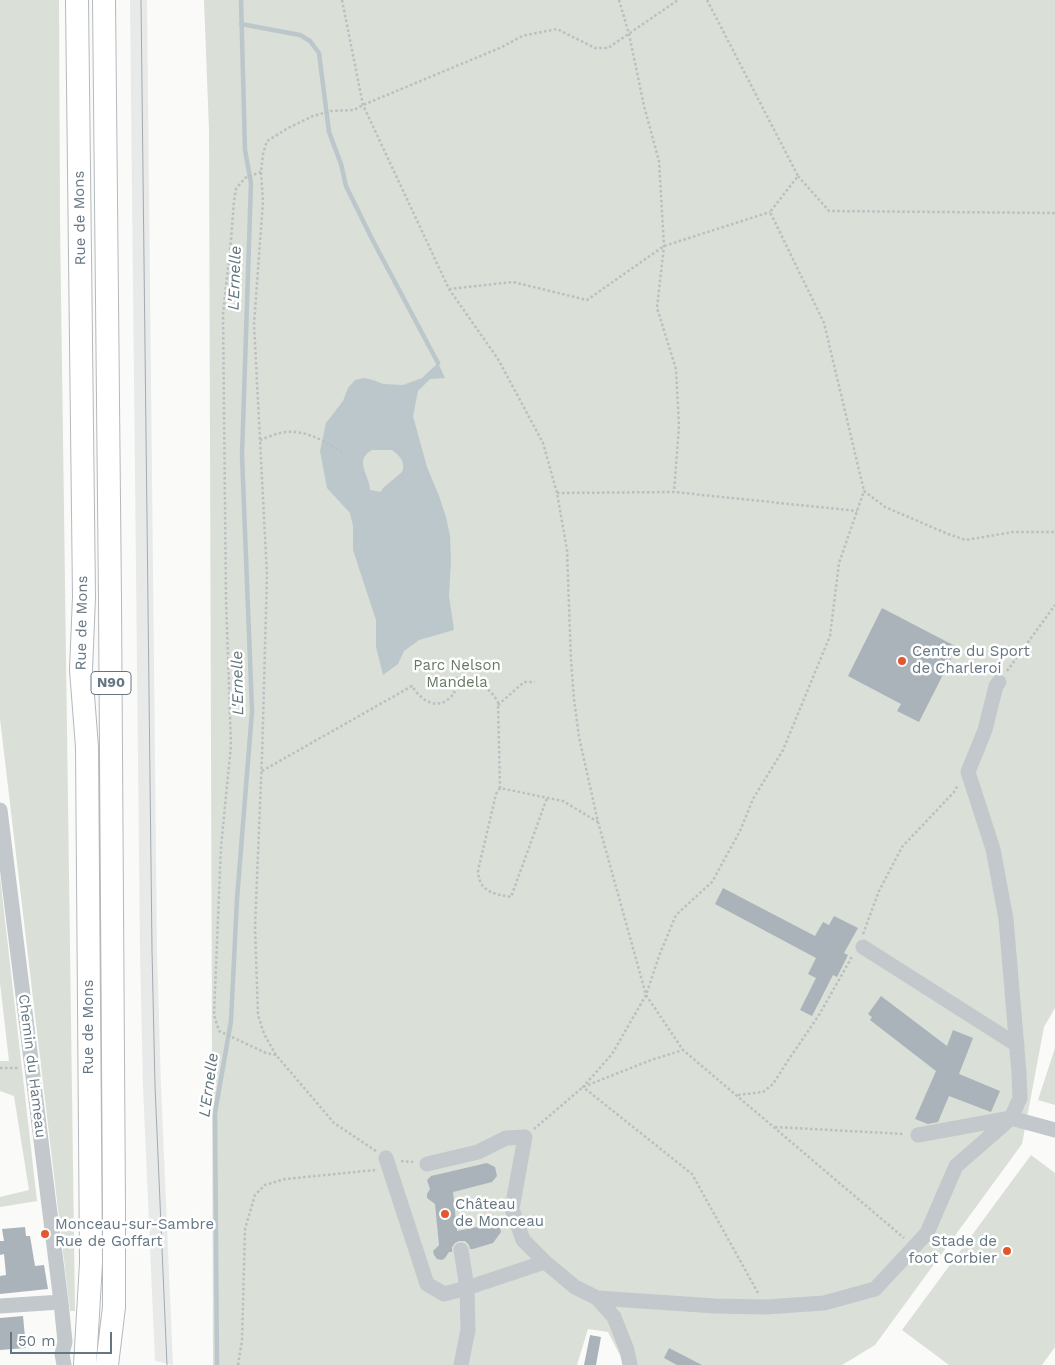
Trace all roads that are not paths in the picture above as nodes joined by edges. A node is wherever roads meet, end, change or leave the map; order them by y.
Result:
1 (77, 0) edge
2 (104, 0) edge
3 (999, 682) road end
4 (0, 810) edge
5 (860, 944) road end
6 (1017, 1045) junction
7 (1011, 1118) junction
8 (1055, 1130) edge
9 (918, 1135) road end
10 (387, 1163) road end
11 (427, 1164) road end
12 (461, 1250) dead end
13 (545, 1262) junction
14 (467, 1288) junction
15 (597, 1298) junction
16 (61, 1302) junction
17 (0, 1306) edge
18 (87, 1318) junction
19 (63, 1323) junction
20 (65, 1342) junction
21 (64, 1365) edge
22 (84, 1365) edge
23 (107, 1365) edge
24 (461, 1365) edge
25 (630, 1365) edge

1 - 18 highway, Rue de Mons / N90
2 - 23 highway, Rue de Mons / N90
3 - 6 street
4 - 16 street, Chemin du Hameau
5 - 6 street
6 - 7 street
7 - 8 street
7 - 9 street
7 - 15 street
10 - 14 street
11 - 13 street
12 - 14 street
13 - 14 street
13 - 15 street
14 - 24 street
15 - 25 street
16 - 17 street
16 - 19 street, Chemin du Hameau
18 - 19 street
18 - 22 highway, Rue de Mons / N90
19 - 20 street, Chemin du Hameau
20 - 21 street, Chemin du Hameau
20 - 22 street

